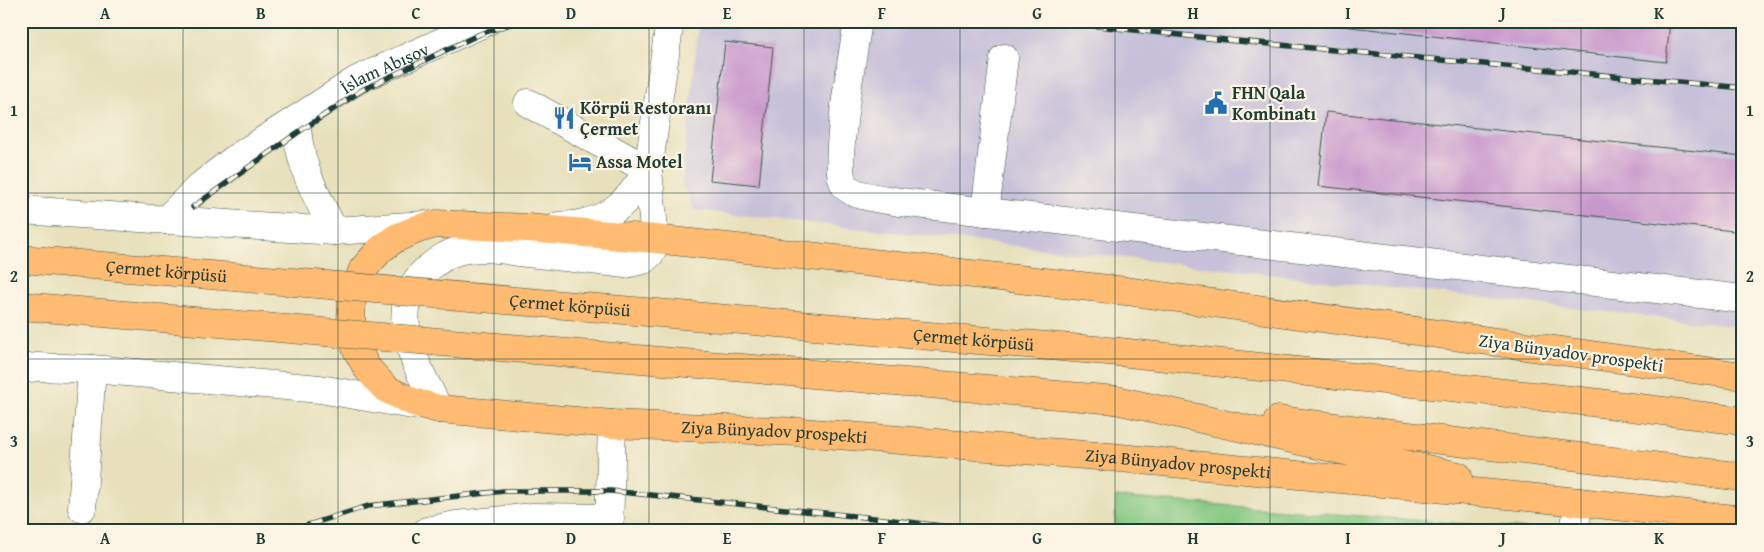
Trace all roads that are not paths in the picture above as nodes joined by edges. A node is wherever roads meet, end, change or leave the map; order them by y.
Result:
1 (670, 21) edge
2 (858, 21) edge
3 (480, 23) edge
4 (1004, 58) dead end
5 (528, 103) dead end
6 (297, 119) junction
7 (648, 170) junction
8 (21, 210) edge
9 (985, 212) junction
10 (166, 220) junction
11 (436, 224) junction
12 (528, 228) junction
13 (334, 231) junction
14 (655, 239) junction
15 (21, 260) edge
16 (1743, 299) edge
17 (21, 306) edge
18 (21, 369) edge
19 (92, 369) junction
20 (1743, 376) edge
21 (1116, 400) junction
22 (1591, 402) junction
23 (1743, 407) edge
24 (439, 409) junction
25 (1743, 422) edge
26 (612, 424) junction
27 (1743, 477) edge
28 (1579, 502) junction
29 (1743, 505) edge
30 (82, 508) dead end
31 (1743, 520) edge
32 (609, 524) edge
33 (426, 531) edge
34 (1574, 531) edge

1 - 7 street
2 - 9 street
3 - 6 street, İslam Abışov
4 - 9 street
5 - 7 street
6 - 10 street, İslam Abışov
6 - 13 street
7 - 12 street
7 - 14 street
8 - 10 street
9 - 16 street
10 - 13 street
11 - 12 main road, Ziya Bünyadov prospekti
11 - 13 street
11 - 24 main road, Ziya Bünyadov prospekti
12 - 14 main road, Ziya Bünyadov prospekti
14 - 20 main road, Ziya Bünyadov prospekti
14 - 24 street
15 - 22 main road, Çermet körpüsü, bridge
17 - 21 main road, bridge
18 - 19 street
19 - 24 street
19 - 30 street
21 - 27 main road
21 - 28 main road
22 - 23 main road
22 - 25 main road
24 - 26 main road, Ziya Bünyadov prospekti
26 - 28 main road, Ziya Bünyadov prospekti
26 - 32 street
28 - 29 main road
28 - 31 main road, Ziya Bünyadov prospekti
28 - 34 street
32 - 33 street

